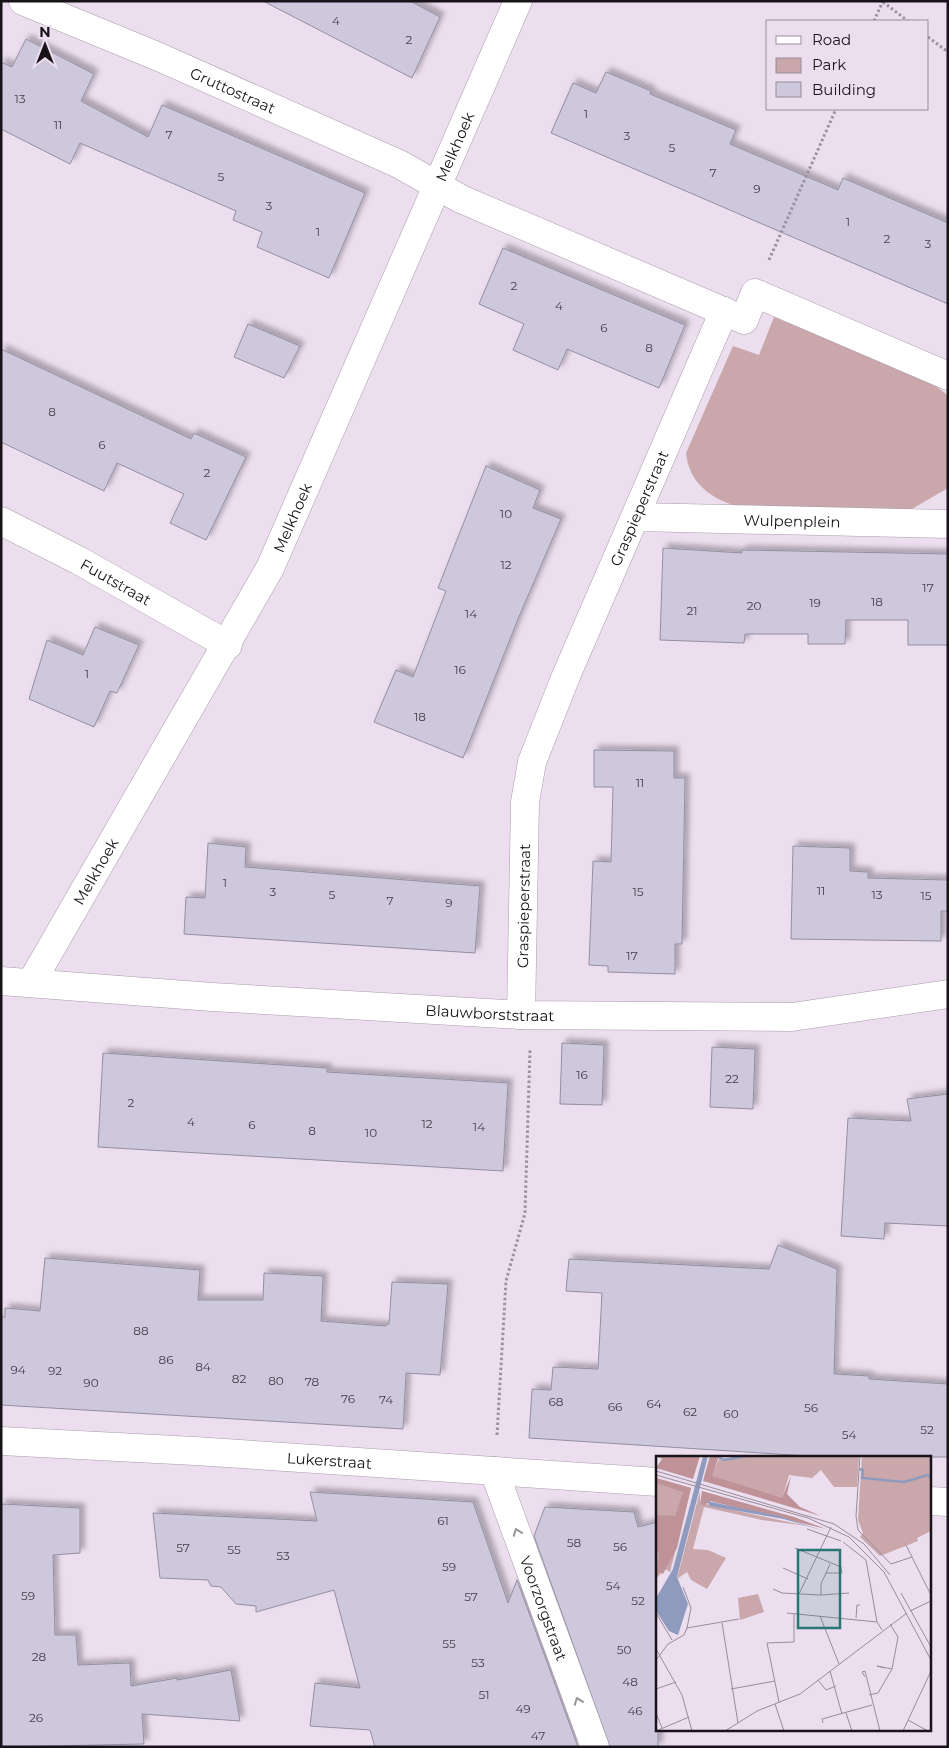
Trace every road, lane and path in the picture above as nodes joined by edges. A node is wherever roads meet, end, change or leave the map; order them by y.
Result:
1 (23, 1) edge
2 (518, 1) edge
3 (883, 2) edge
4 (874, 20) edge
5 (907, 20) edge
6 (929, 38) edge
7 (948, 52) edge
8 (836, 110) edge
9 (437, 186) junction
10 (755, 293) junction
11 (724, 311) junction
12 (948, 376) edge
13 (636, 517) junction
14 (1, 521) edge
15 (948, 524) edge
16 (228, 646) junction
17 (1, 982) edge
18 (31, 983) junction
19 (948, 994) edge
20 (521, 1015) junction
21 (1, 1441) edge
22 (494, 1471) junction
23 (656, 1482) edge
24 (932, 1501) edge
25 (948, 1502) edge
26 (595, 1747) edge

1 - 9 street, Gruttostraat
2 - 9 street, Melkhoek
3 - 4 path
3 - 5 path
6 - 7 path
8 - 10 path
9 - 11 street
9 - 16 street, Melkhoek
10 - 11 street
10 - 12 street
11 - 13 street, Graspieperstraat
13 - 15 street, Wulpenplein
13 - 20 street, Graspieperstraat
14 - 16 street, Fuutstraat
16 - 18 street, Melkhoek
17 - 18 street
18 - 20 street, Blauwborststraat
19 - 20 street, Blauwborststraat
20 - 22 path
21 - 22 street, Lukerstraat
22 - 23 street, Lukerstraat
26 -> 22 street, Voorzorgstraat
24 - 25 street

